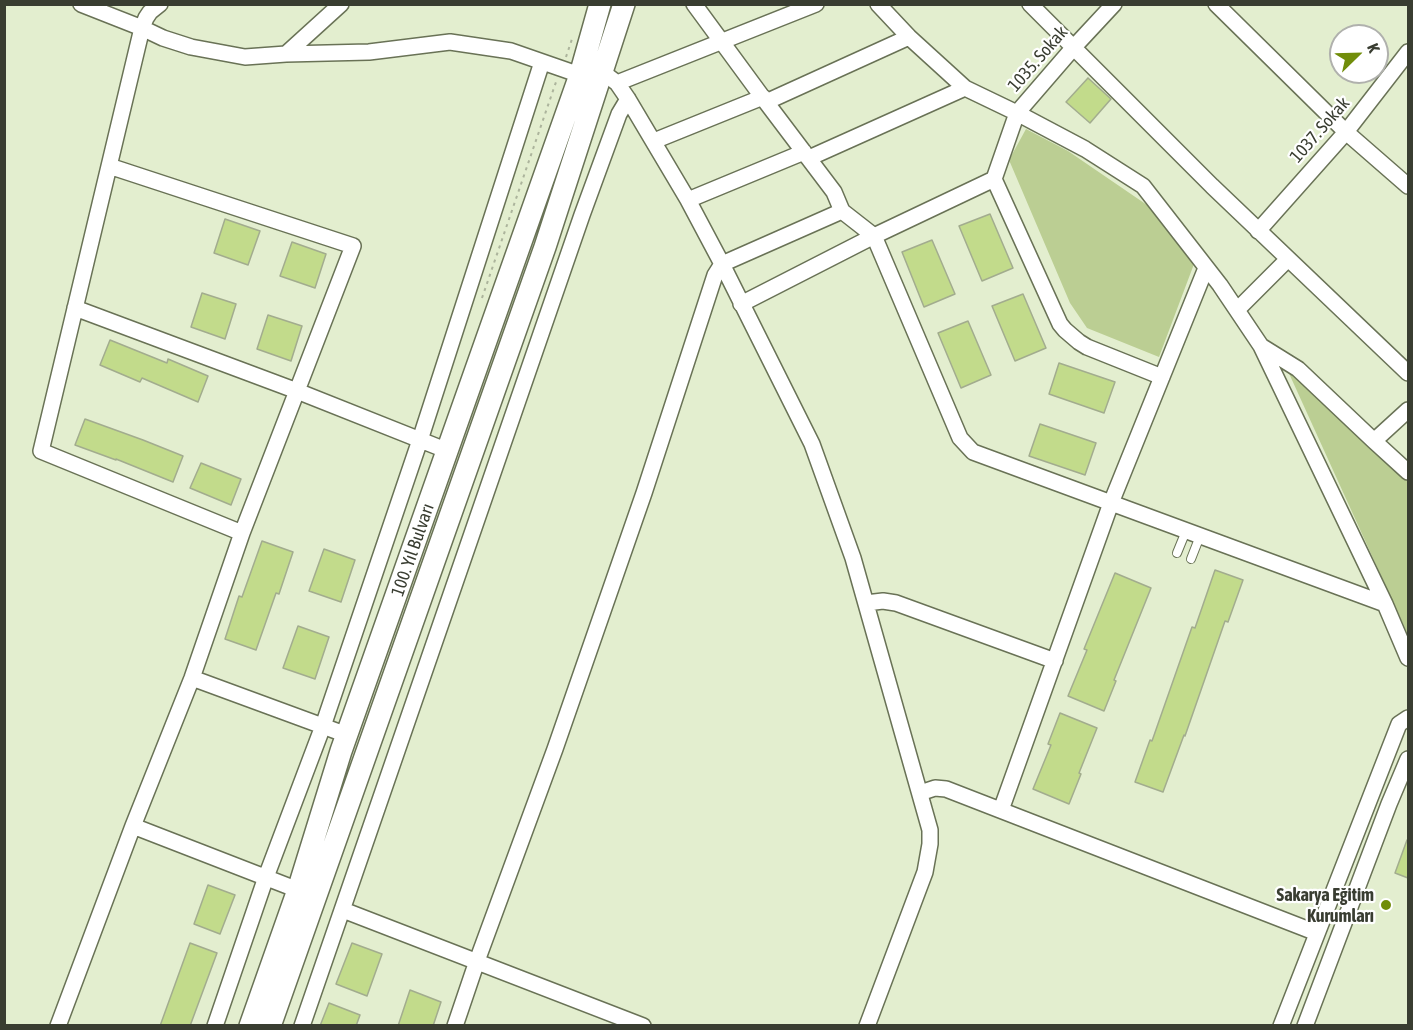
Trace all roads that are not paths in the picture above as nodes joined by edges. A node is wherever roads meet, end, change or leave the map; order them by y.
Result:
1 (81, 4) edge
2 (160, 4) edge
3 (341, 4) edge
4 (600, 4) edge
5 (624, 4) edge
6 (694, 4) edge
7 (816, 4) edge
8 (878, 4) edge
9 (1030, 4) edge
10 (1114, 4) edge
11 (1216, 4) edge
12 (142, 28) junction
13 (909, 37) junction
14 (722, 42) junction
15 (1074, 47) junction
16 (1408, 52) edge
17 (286, 54) junction
18 (542, 62) junction
19 (599, 79) junction
20 (965, 88) junction
21 (628, 99) junction
22 (764, 99) junction
23 (1017, 113) junction
24 (1346, 132) junction
25 (654, 141) junction
26 (807, 155) junction
27 (109, 166) junction
28 (994, 179) junction
29 (1408, 186) edge
30 (688, 200) junction
31 (842, 211) junction
32 (1258, 231) junction
33 (874, 236) junction
34 (1288, 259) junction
35 (722, 264) junction
36 (1206, 268) junction
37 (741, 304) junction
38 (75, 308) junction
39 (1237, 310) junction
40 (1261, 345) junction
41 (1408, 373) edge
42 (1162, 377) junction
43 (297, 391) junction
44 (1408, 410) edge
45 (420, 440) junction
46 (1374, 441) junction
47 (448, 451) junction
48 (1408, 472) edge
49 (1112, 503) junction
50 (242, 533) junction
51 (1193, 533) junction
52 (1177, 553) dead end
53 (1191, 558) dead end
54 (866, 603) junction
55 (1385, 604) junction
56 (1408, 658) edge
57 (1055, 661) junction
58 (192, 678) junction
59 (1408, 718) edge
60 (323, 726) junction
61 (347, 735) junction
62 (1408, 759) edge
63 (920, 793) junction
64 (1001, 810) junction
65 (133, 826) junction
66 (266, 878) junction
67 (298, 890) junction
68 (342, 910) junction
69 (1317, 933) junction
70 (477, 961) junction
71 (58, 1026) edge
72 (214, 1026) edge
73 (250, 1026) edge
74 (270, 1026) edge
75 (302, 1026) edge
76 (455, 1026) edge
77 (643, 1026) edge
78 (867, 1026) edge
79 (1281, 1026) edge
80 (1305, 1026) edge

1 - 12 street
2 - 12 street
3 - 17 street
4 - 19 main road, 100. Yıl Bulvarı
5 - 19 main road, 100. Yıl Bulvarı
6 - 14 street
7 - 14 street
8 - 13 street
9 - 15 street
10 - 15 street, 1035. Sokak
11 - 24 street
12 - 17 street
12 - 27 street
13 - 20 street
13 - 22 street
14 - 19 street
14 - 22 street
15 - 23 street, 1035. Sokak
15 - 32 street
16 - 24 street, 1037. Sokak
17 - 18 street
18 - 19 street
18 - 45 street
19 - 21 street
19 - 47 main road, 100. Yıl Bulvarı
19 - 74 main road, 100. Yıl Bulvarı
20 - 23 street
20 - 26 street
21 - 25 street
21 - 68 street
22 - 25 street
22 - 26 street
23 - 28 street
23 - 36 street
24 - 29 street
24 - 32 street, 1037. Sokak
25 - 30 street
26 - 30 street
26 - 31 street
27 - 38 street
27 - 43 street
28 - 33 street
28 - 42 street
30 - 35 street
31 - 33 street
31 - 35 street
32 - 34 street
33 - 37 street
33 - 49 street
34 - 39 street
34 - 41 street
35 - 37 street
35 - 70 street
36 - 39 street
36 - 42 street
37 - 54 street
38 - 43 street
38 - 50 street
39 - 40 street
40 - 46 street
40 - 55 street
42 - 49 street
43 - 45 street
43 - 50 street
44 - 46 street
45 - 47 street
45 - 60 street
46 - 48 street
47 - 61 main road, 100. Yıl Bulvarı
49 - 51 street
49 - 57 street
50 - 58 street
51 - 52 lane
51 - 53 lane
51 - 55 street
54 - 57 street
54 - 63 street
55 - 56 street
57 - 64 street
58 - 60 street
58 - 65 street
59 - 69 street
60 - 61 street
60 - 66 street
61 - 67 main road, 100. Yıl Bulvarı
62 - 80 street
63 - 64 street
63 - 78 street
64 - 69 street
65 - 66 street
65 - 71 street
66 - 67 street
66 - 72 street
67 - 73 main road, 100. Yıl Bulvarı
68 - 70 street
68 - 75 street
69 - 79 street
70 - 76 street
70 - 77 street

